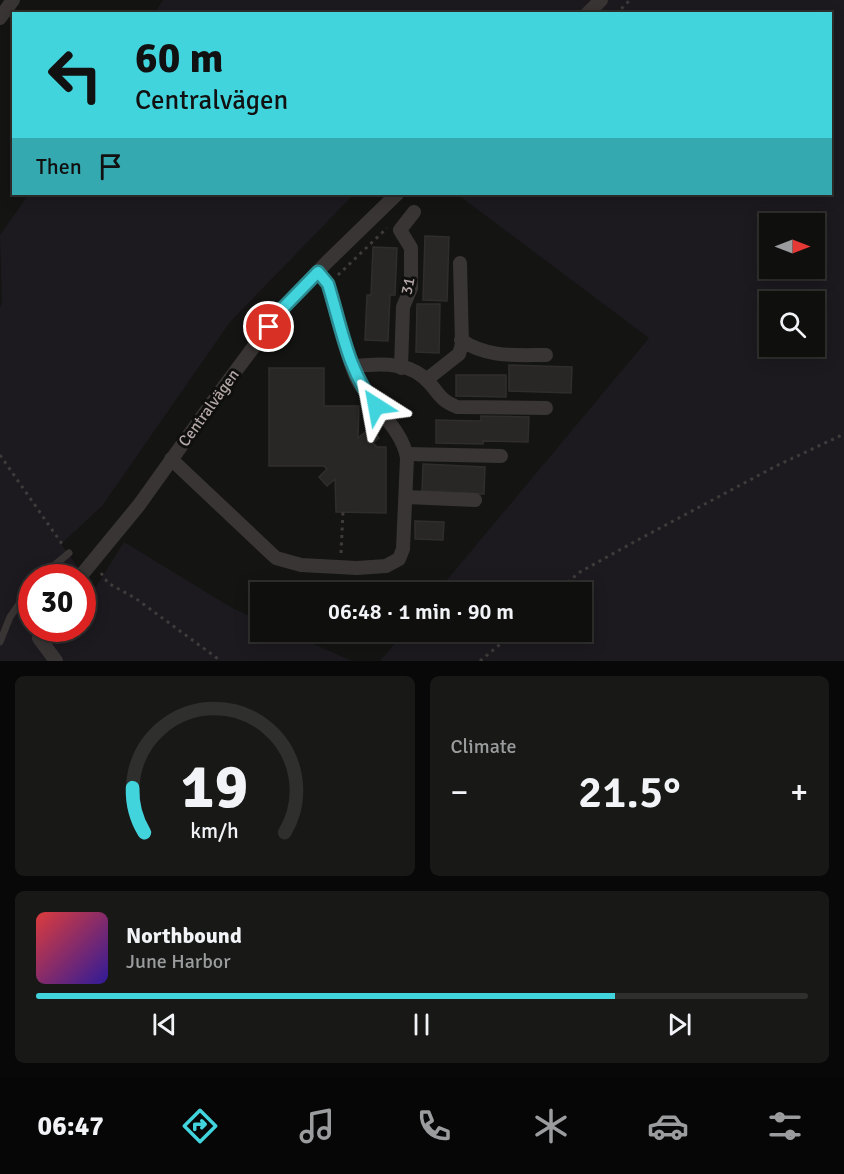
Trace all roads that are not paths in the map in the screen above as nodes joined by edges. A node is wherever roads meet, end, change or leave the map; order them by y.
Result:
1 (13, 0) edge
2 (601, 0) edge
3 (589, 12) edge
4 (0, 18) edge
5 (397, 195) edge
6 (414, 212) dead end
7 (460, 263) dead end
8 (318, 272) junction
9 (461, 340) junction
10 (546, 355) dead end
11 (353, 366) junction
12 (401, 368) junction
13 (426, 380) junction
14 (546, 408) dead end
15 (407, 453) junction
16 (501, 456) dead end
17 (171, 459) junction
18 (406, 497) junction
19 (475, 500) dead end
20 (69, 553) road end
21 (56, 564) edge
22 (91, 564) edge
23 (18, 605) edge
24 (0, 642) edge
25 (42, 642) edge
26 (56, 661) edge

1 - 4 street
2 - 3 street
5 - 8 street, Centralvägen
6 - 12 street, 31
7 - 9 street
8 - 11 street
8 - 17 street, Centralvägen
9 - 10 street
9 - 13 street
11 - 12 street
11 - 15 street
12 - 13 street
13 - 14 street
15 - 16 street
15 - 18 street
17 - 18 street
17 - 22 street, Centralvägen
18 - 19 street
20 - 21 lane
23 - 24 lane
25 - 26 street

